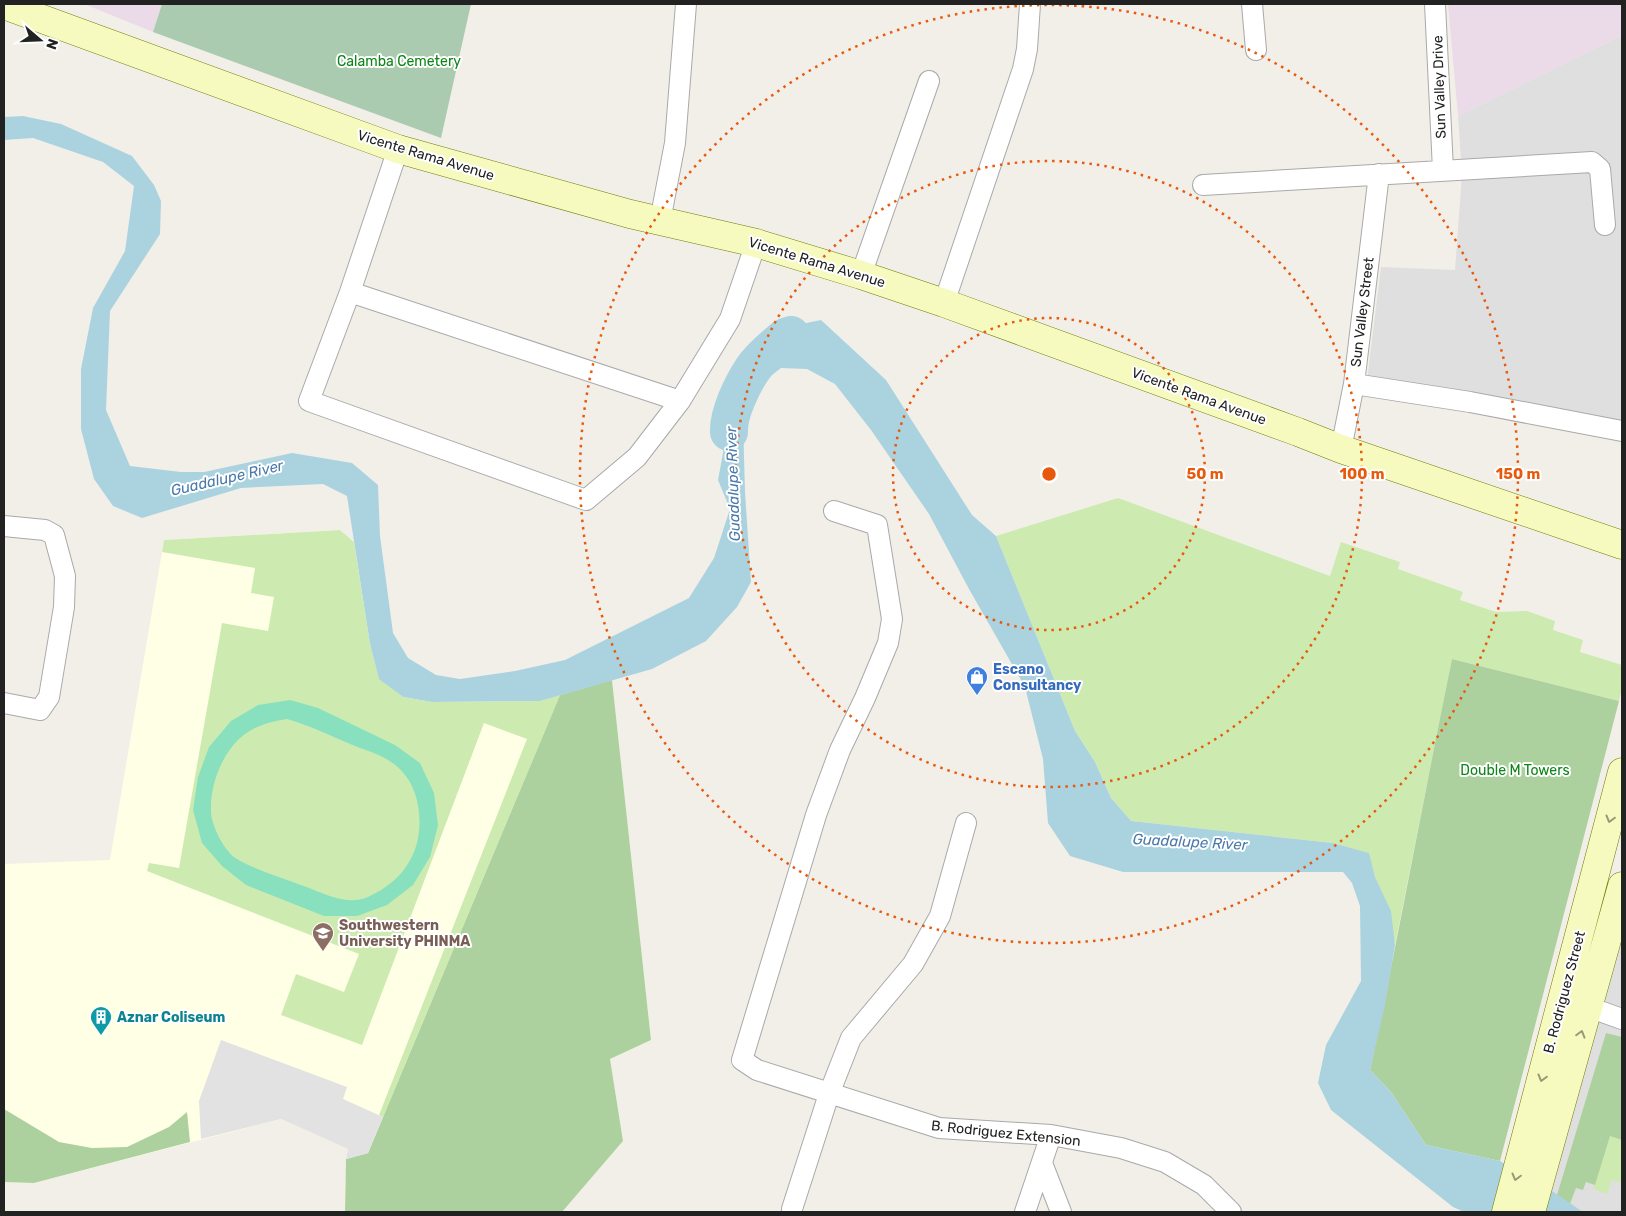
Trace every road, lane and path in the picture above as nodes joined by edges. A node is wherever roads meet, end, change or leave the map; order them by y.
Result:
1 (686, 4) edge
2 (1030, 4) edge
3 (1252, 4) edge
4 (1435, 4) edge
5 (4, 5) edge
6 (1256, 50) dead end
7 (929, 81) dead end
8 (398, 149) junction
9 (1443, 170) junction
10 (1379, 174) junction
11 (1203, 185) dead end
12 (660, 222) junction
13 (1604, 225) dead end
14 (756, 243) junction
15 (861, 275) junction
16 (350, 292) junction
17 (944, 303) junction
18 (1354, 384) junction
19 (680, 401) junction
20 (1622, 431) edge
21 (1341, 449) junction
22 (834, 511) dead end
23 (4, 526) edge
24 (1622, 545) edge
25 (4, 703) edge
26 (1622, 772) edge
27 (966, 824) dead end
28 (1622, 886) edge
29 (1563, 998) junction
30 (1588, 1007) junction
31 (1622, 1018) edge
32 (829, 1094) junction
33 (1051, 1135) junction
34 (1537, 1145) junction
35 (1042, 1163) junction
36 (792, 1208) dead end
37 (1025, 1212) edge
38 (1061, 1212) edge
39 (1231, 1212) edge
40 (1506, 1212) edge
41 (1531, 1212) edge

1 - 12 street
2 - 17 street
3 - 6 street
4 - 9 street, Sun Valley Drive
5 - 8 main road, Vicente Rama Avenue
7 - 15 street
8 - 12 main road, Vicente Rama Avenue
8 - 16 street
9 - 10 street
9 - 13 street
10 - 11 street
10 - 18 street, Sun Valley Street
12 - 14 main road, Vicente Rama Avenue
14 - 15 main road, Vicente Rama Avenue
14 - 19 street
15 - 17 main road, Vicente Rama Avenue
16 - 19 street
16 - 19 street
17 - 21 main road, Vicente Rama Avenue
18 - 20 street
18 - 21 street, Sun Valley Street
21 - 24 main road, Vicente Rama Avenue
22 - 32 street, B. Rodriguez Extension
23 - 25 street
26 -> 29 main road, B. Rodriguez Street
27 - 32 street
28 - 30 main road, B. Rodriguez Street
29 - 30 street
29 -> 34 main road, B. Rodriguez Street
30 - 31 street
34 -> 30 main road, B. Rodriguez Street
32 - 33 street, B. Rodriguez Extension
32 - 36 street
33 - 35 street
33 - 39 street, B. Rodriguez Extension
34 -> 40 main road, B. Rodriguez Street
34 - 41 main road, B. Rodriguez Street
35 - 37 street
35 - 38 street

